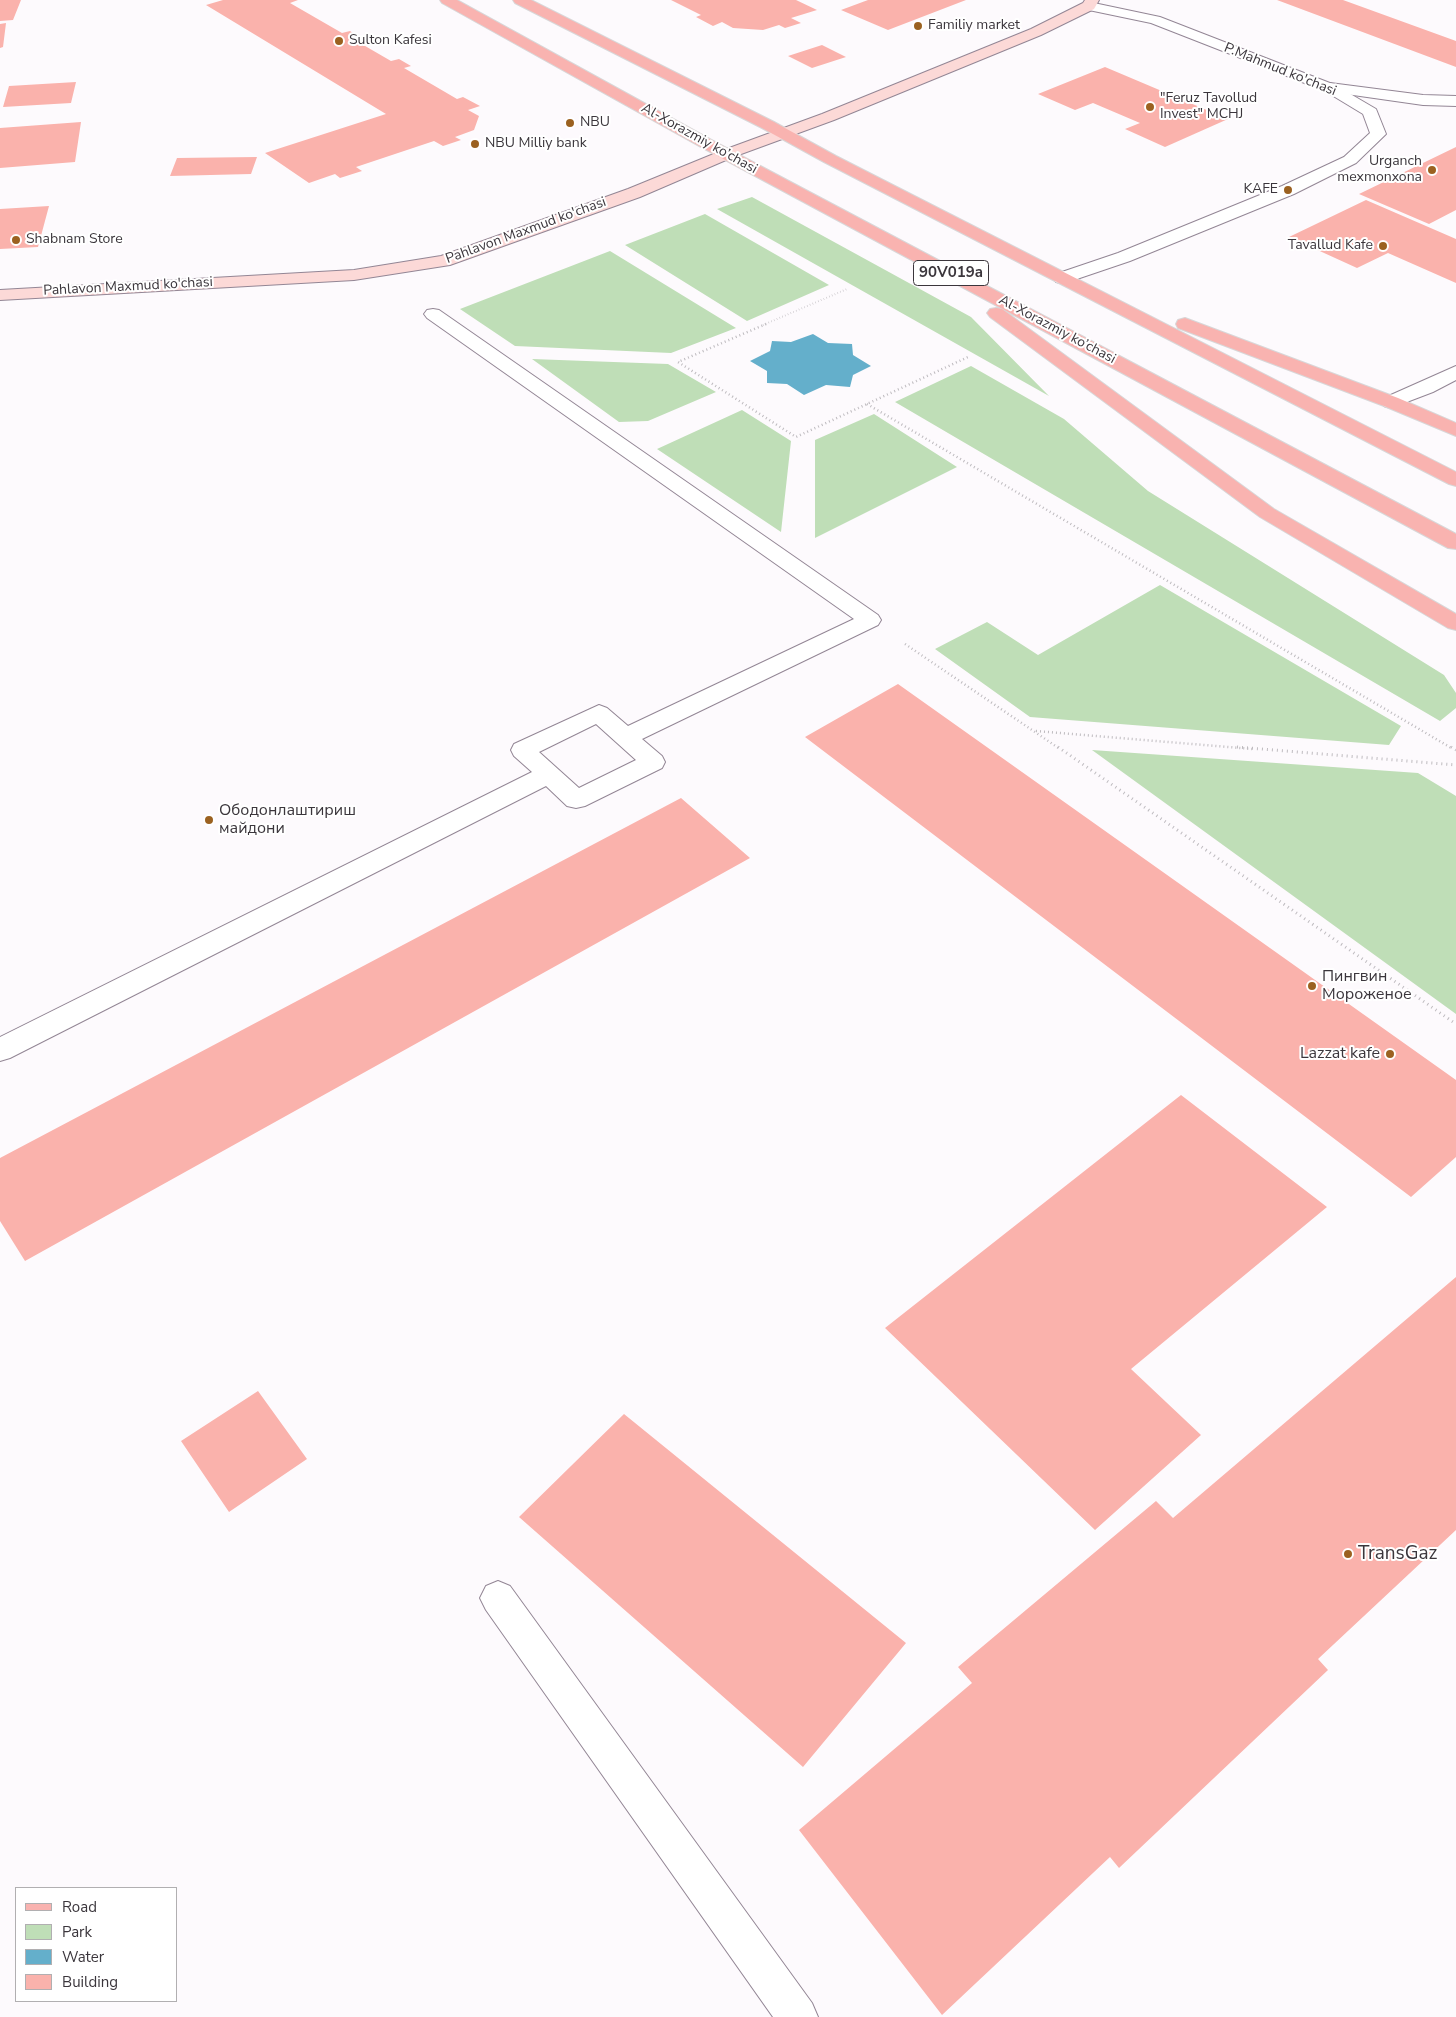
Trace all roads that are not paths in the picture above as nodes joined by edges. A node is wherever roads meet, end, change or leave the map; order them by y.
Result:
1 (448, 0) edge
2 (520, 0) edge
3 (1091, 3) edge
4 (1330, 88) junction
5 (1456, 101) edge
6 (828, 117) joint
7 (782, 134) junction
8 (726, 154) junction
9 (918, 256) junction
10 (1062, 278) junction
11 (0, 295) edge
12 (432, 314) dead end
13 (1456, 372) edge
14 (1390, 402) junction
15 (1456, 430) edge
16 (1456, 480) edge
17 (1456, 543) edge
18 (1456, 623) edge
19 (625, 737) junction
20 (549, 774) junction
21 (0, 1050) edge
22 (498, 1598) dead end
23 (798, 2017) edge

1 - 8 main road, Al-Xorazmiy ko’chasi / 90V019a
2 - 7 main road, 90V019a
3 - 4 street, P.Mahmud ko'chasi
3 - 6 main road, P.Mahmud ko'chasi
4 - 5 street
4 - 10 street, P.Mahmud ko'chasi
6 - 7 main road, Pahlavon Maxmud ko'chasi
7 - 8 main road, Pahlavon Maxmud ko'chasi
7 - 10 main road, 90V019a
8 - 9 main road, Al-Xorazmiy ko’chasi / 90V019a
8 - 11 main road, Pahlavon Maxmud ko'chasi
9 - 17 main road, Al-Xorazmiy ko’chasi / 90V019a
9 - 18 main road
10 - 14 main road
10 - 16 main road, 90V019a
12 - 19 street
13 - 14 street
14 - 15 main road
19 - 20 street
19 - 20 street
20 - 21 street
22 - 23 street

